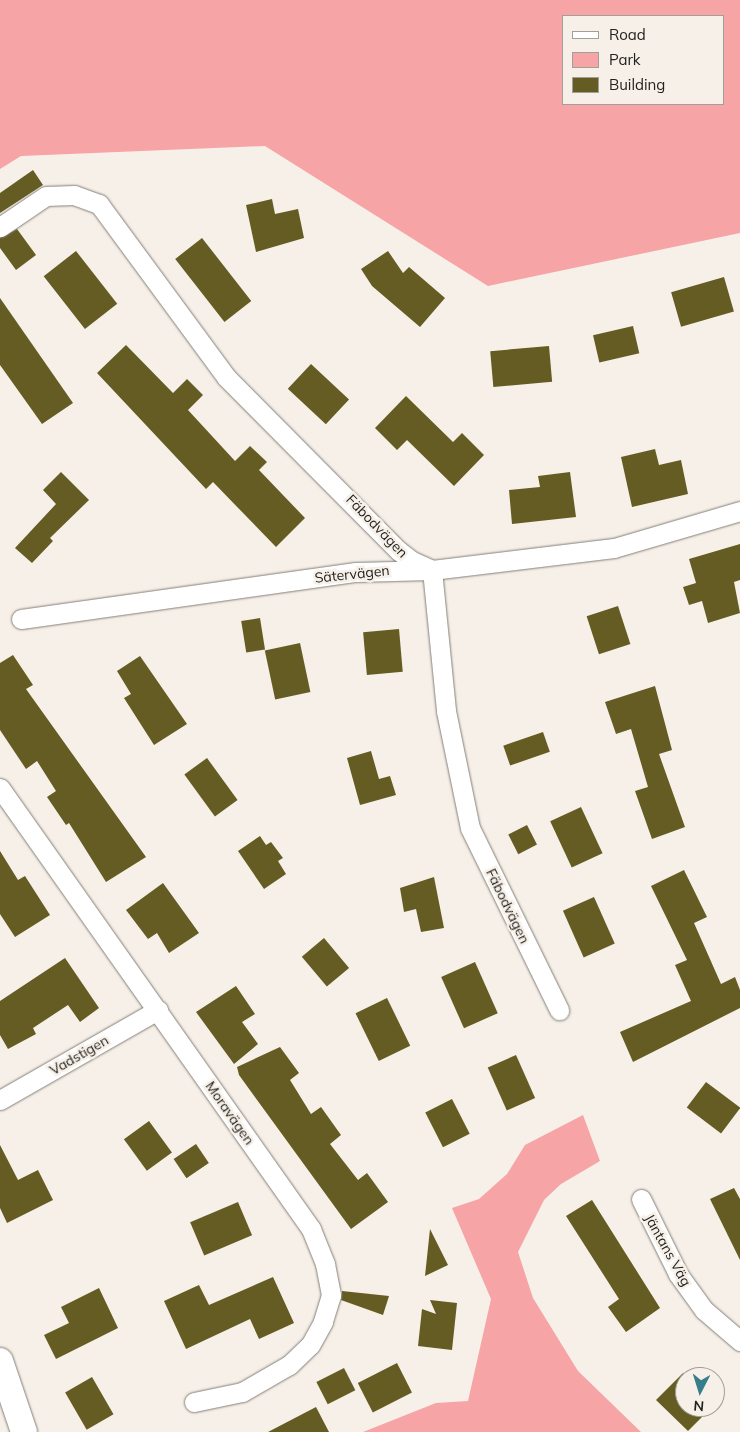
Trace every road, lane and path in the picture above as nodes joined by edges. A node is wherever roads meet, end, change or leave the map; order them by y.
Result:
1 (0, 227) edge
2 (740, 511) edge
3 (432, 570) junction
4 (21, 618) dead end
5 (0, 788) edge
6 (158, 1010) junction
7 (559, 1010) dead end
8 (0, 1100) edge
9 (641, 1198) dead end
10 (740, 1341) edge
11 (0, 1361) edge
12 (194, 1402) dead end
13 (24, 1432) edge

1 - 3 street, Fäbodvägen
2 - 3 street, Sätervägen
3 - 4 street, Sätervägen
3 - 7 street, Fäbodvägen
5 - 6 street, Moravägen
6 - 8 street, Vadstigen
6 - 12 street, Moravägen
9 - 10 street, Jäntans Väg
11 - 13 street

